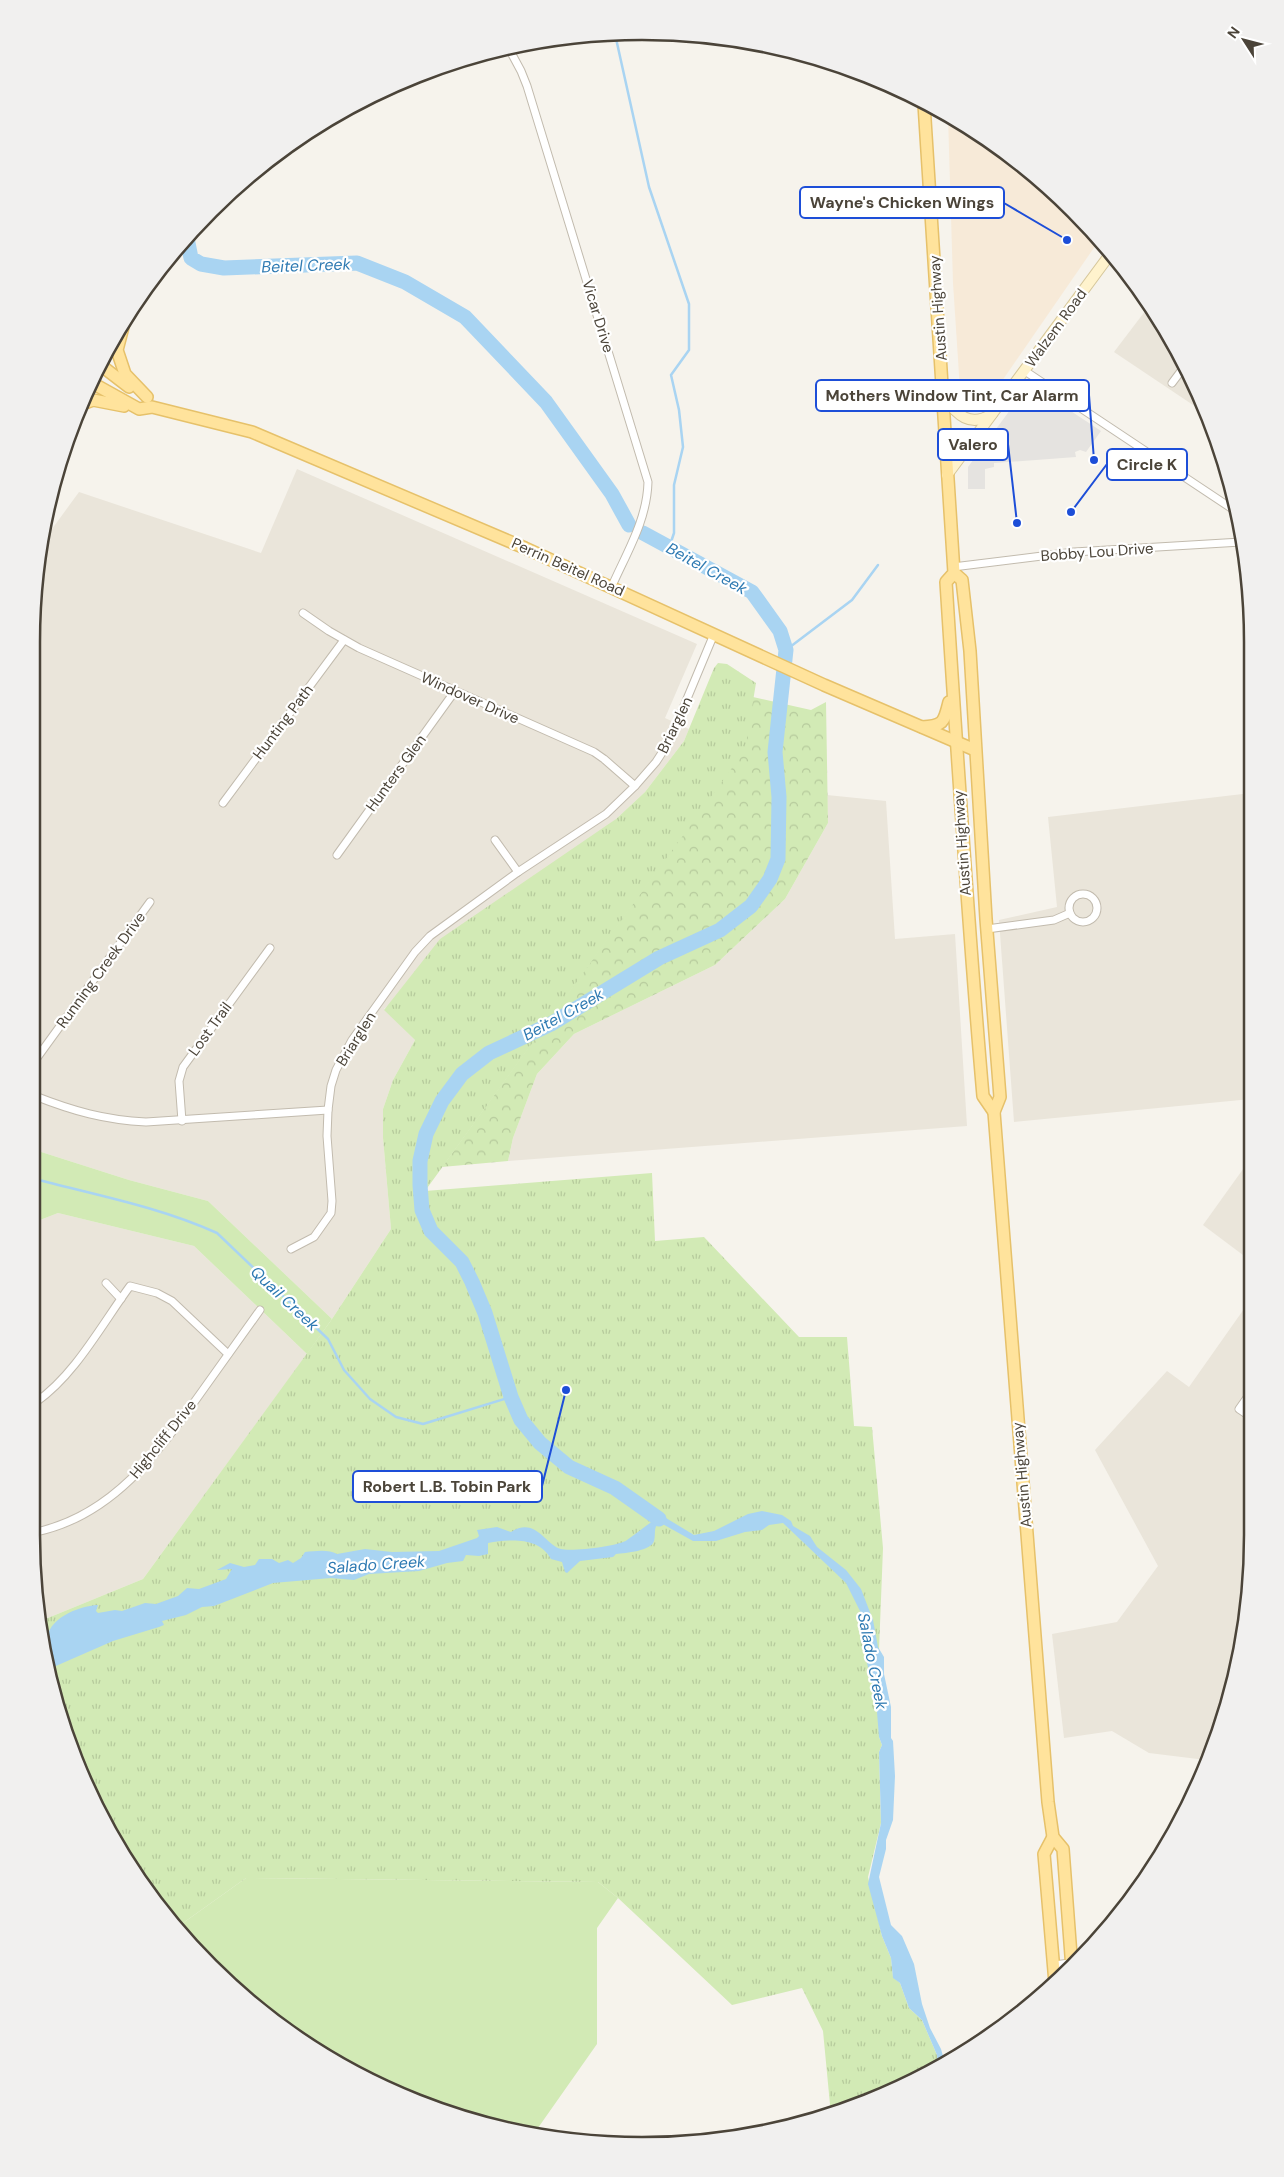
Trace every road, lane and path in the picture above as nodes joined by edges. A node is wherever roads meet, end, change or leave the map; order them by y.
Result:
1 (513, 55) edge
2 (924, 111) edge
3 (1106, 259) edge
4 (118, 347) edge
5 (106, 369) edge
6 (1025, 371) junction
7 (1180, 372) edge
8 (1172, 383) dead end
9 (98, 386) edge
10 (944, 397) junction
11 (91, 401) edge
12 (149, 402) junction
13 (139, 409) junction
14 (995, 412) junction
15 (947, 475) junction
16 (1228, 506) edge
17 (1235, 542) edge
18 (954, 570) junction
19 (612, 586) junction
20 (303, 612) dead end
21 (714, 634) junction
22 (344, 640) junction
23 (952, 688) junction
24 (456, 691) junction
25 (920, 727) junction
26 (955, 742) junction
27 (975, 750) junction
28 (635, 786) junction
29 (223, 803) dead end
30 (496, 840) dead end
31 (338, 855) dead end
32 (518, 872) junction
33 (150, 902) dead end
34 (1070, 913) dead end
35 (987, 929) junction
36 (270, 948) dead end
37 (40, 1054) edge
38 (40, 1098) edge
39 (328, 1110) junction
40 (994, 1112) junction
41 (182, 1120) junction
42 (291, 1249) dead end
43 (106, 1282) dead end
44 (121, 1298) junction
45 (260, 1310) dead end
46 (228, 1354) junction
47 (40, 1399) edge
48 (1244, 1402) edge
49 (1244, 1413) edge
50 (40, 1531) edge
51 (1053, 1837) junction
52 (1073, 1956) edge
53 (1054, 1965) junction
54 (1064, 1965) edge
55 (1054, 1974) edge

1 - 19 street, Vicar Drive
2 - 10 main road, Austin Highway
3 - 6 main road, Walzem Road
4 - 12 main road
5 - 12 main road, Perrin Beitel Road
6 - 14 main road, Walzem Road
6 - 16 street
7 - 8 street
9 - 13 main road
10 - 14 main road
10 - 15 main road, Austin Highway
11 - 13 main road, Perrin Beitel Road
12 - 13 main road, Perrin Beitel Road
12 - 19 main road, Perrin Beitel Road
14 - 15 main road, Walzem Road
15 - 18 main road, Austin Highway
17 - 18 street, Bobby Lou Drive
18 - 23 main road, Austin Highway
18 - 27 main road, Austin Highway
19 - 21 main road, Perrin Beitel Road
20 - 22 street, Windover Drive
21 - 25 main road, Perrin Beitel Road
21 - 28 street, Briarglen
22 - 24 street, Windover Drive
22 - 29 street, Hunting Path
23 - 25 main road
23 - 26 main road, Austin Highway
24 - 28 street, Windover Drive
24 - 31 street, Hunters Glen
25 - 26 main road, Perrin Beitel Road
26 - 27 main road, Perrin Beitel Road
26 - 40 main road, Austin Highway
27 - 35 main road, Austin Highway
28 - 32 street, Briarglen
30 - 32 street
32 - 39 street, Briarglen
33 - 37 street, Running Creek Drive
34 - 35 street
35 - 40 main road, Austin Highway
36 - 41 street, Lost Trail
38 - 41 street
39 - 41 street
39 - 42 street, Briarglen
40 - 51 main road, Austin Highway
43 - 44 street
44 - 46 street
44 - 47 street
45 - 46 street, Highcliff Drive
46 - 50 street, Highcliff Drive
48 - 49 street
51 - 52 main road, Austin Highway
51 - 53 main road, Austin Highway
53 - 54 street
53 - 55 main road, Austin Highway

